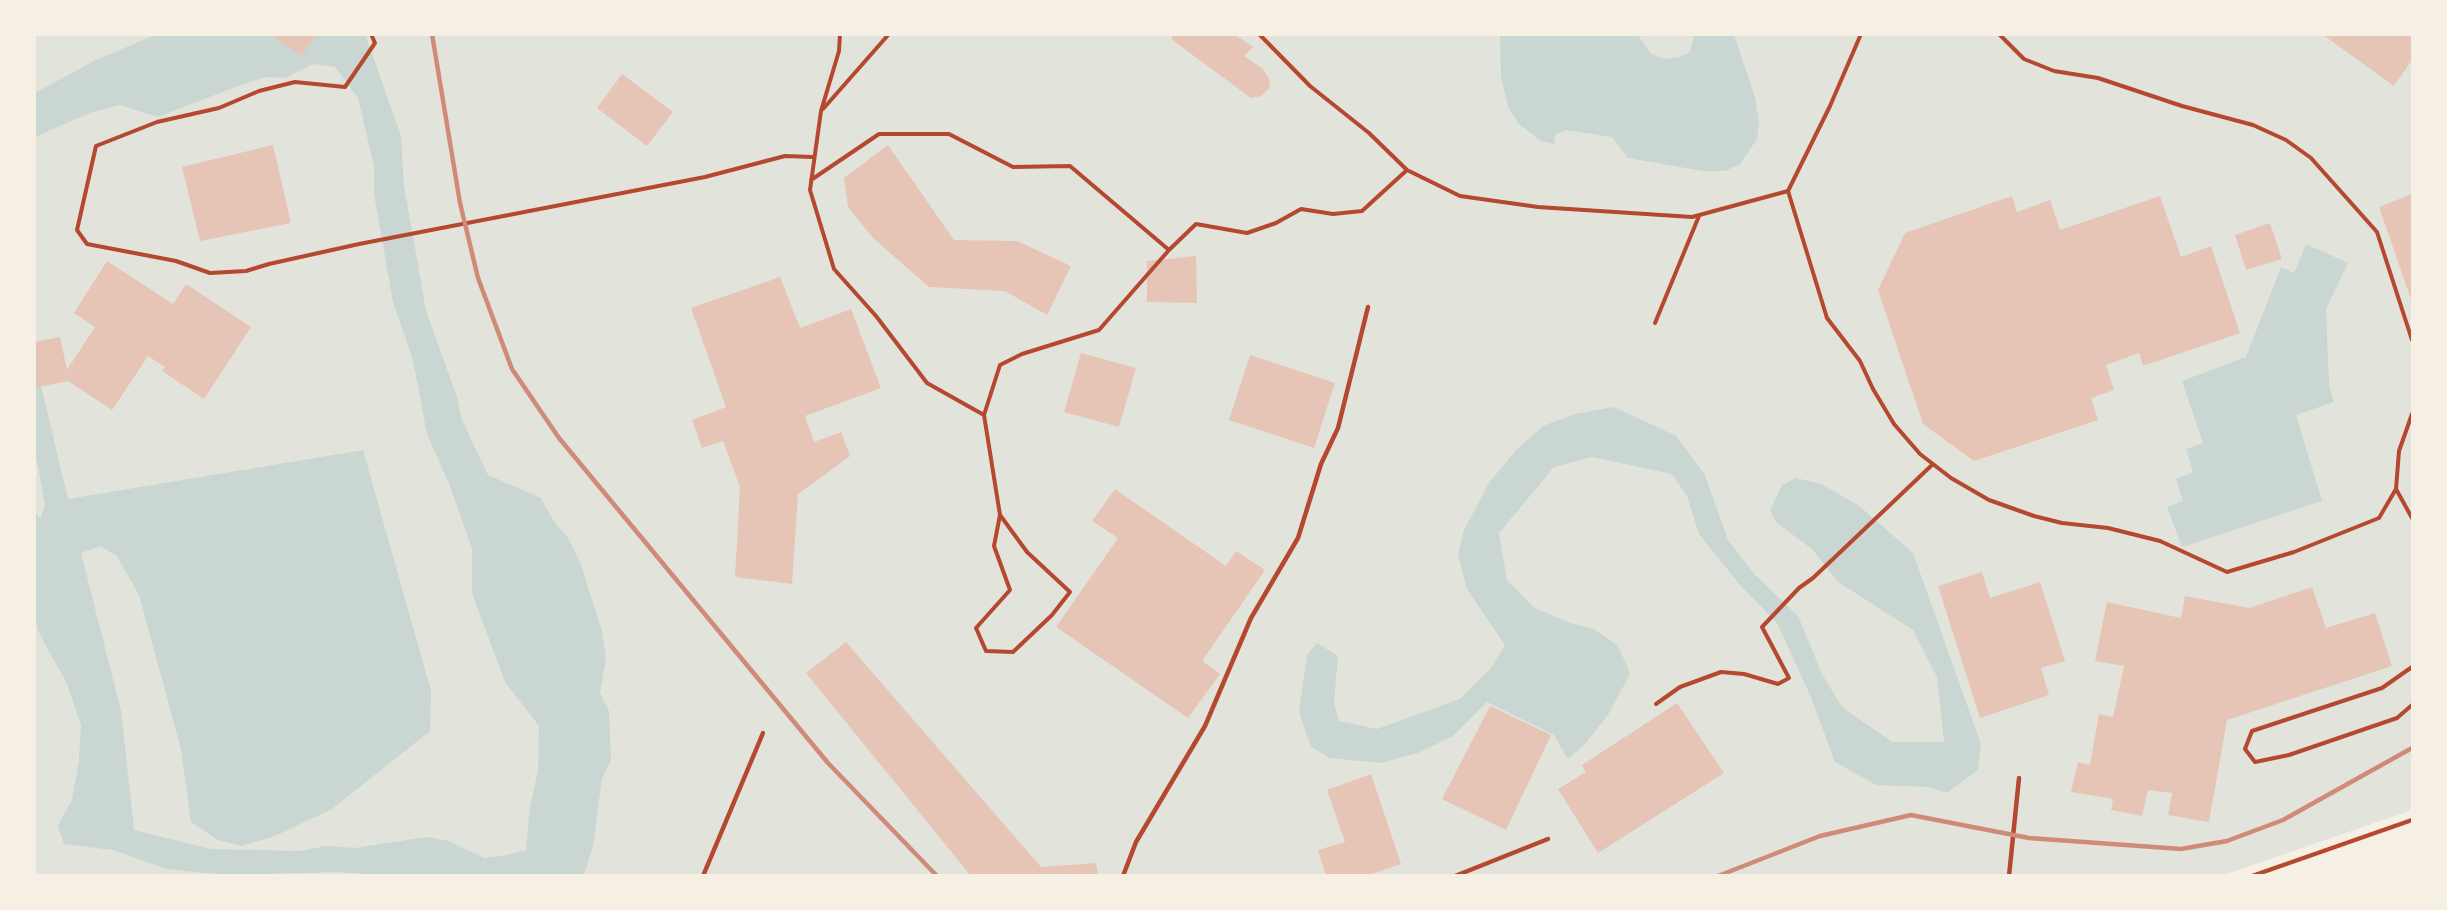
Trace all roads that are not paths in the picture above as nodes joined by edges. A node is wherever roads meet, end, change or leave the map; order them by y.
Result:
1 (1368, 307) dead end
2 (763, 732) dead end
3 (2019, 778) dead end
4 (1548, 839) dead end
5 (703, 876) edge
6 (1123, 876) edge
7 (1455, 876) edge
8 (2009, 876) edge

1 - 6 lane
2 - 5 lane
3 - 8 lane
4 - 7 lane

